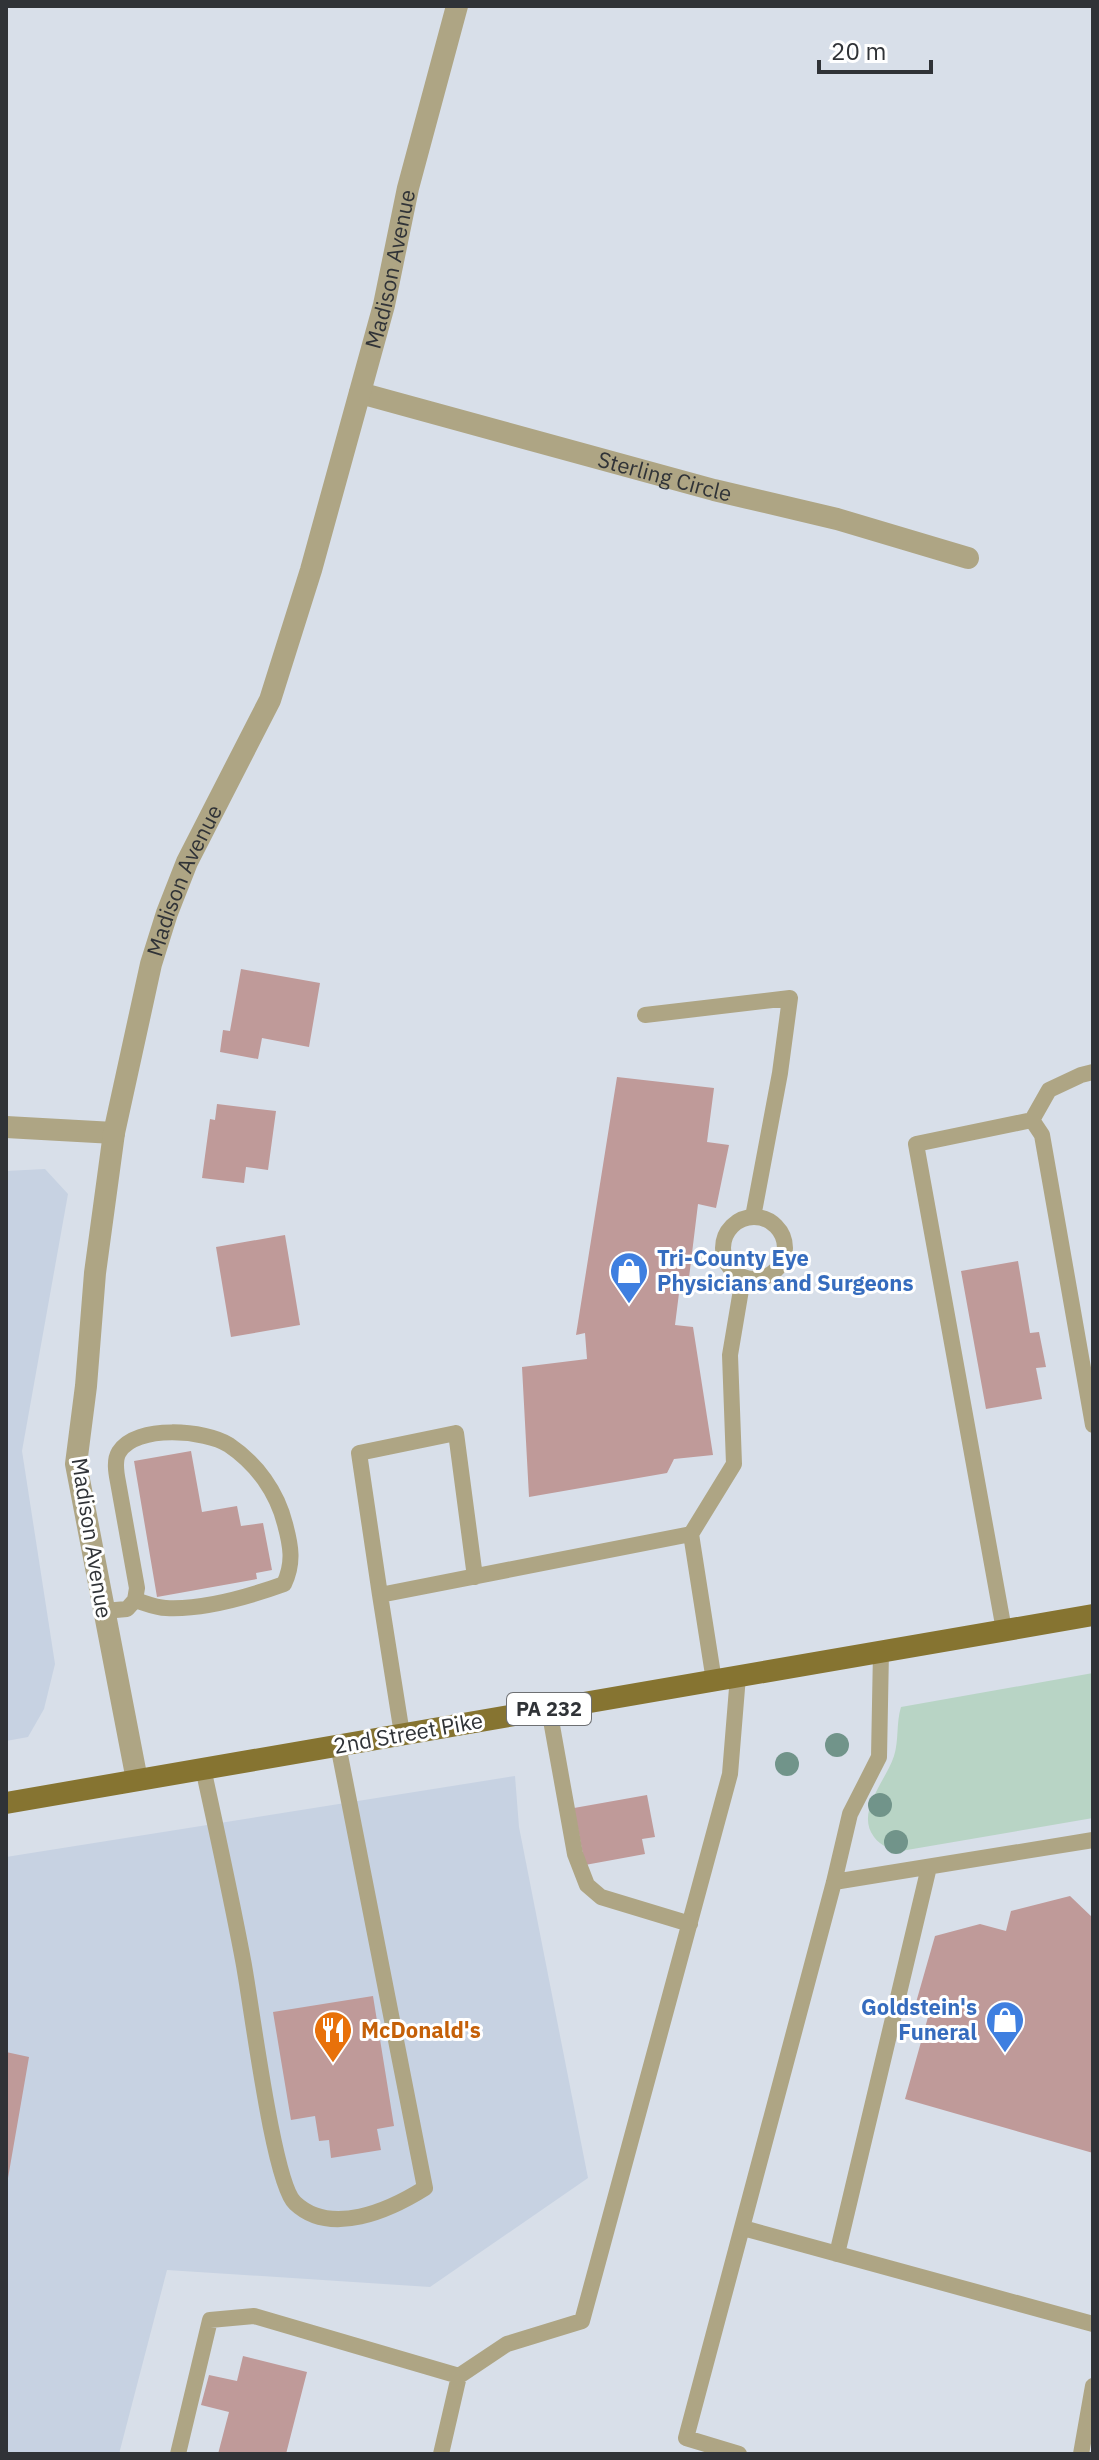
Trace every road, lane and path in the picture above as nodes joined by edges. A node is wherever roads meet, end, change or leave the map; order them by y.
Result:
1 (457, 6) edge
2 (360, 393) junction
3 (968, 558) dead end
4 (645, 1015) dead end
5 (1093, 1072) edge
6 (1032, 1120) junction
7 (6, 1127) edge
8 (114, 1133) junction
9 (753, 1217) junction
10 (743, 1278) junction
11 (1093, 1425) edge
12 (691, 1534) junction
13 (475, 1577) junction
14 (380, 1595) junction
15 (135, 1600) junction
16 (104, 1611) junction
17 (1093, 1615) edge
18 (1004, 1630) junction
19 (881, 1651) junction
20 (738, 1676) junction
21 (714, 1681) junction
22 (549, 1709) junction
23 (402, 1734) junction
24 (338, 1745) junction
25 (203, 1768) junction
26 (137, 1780) junction
27 (6, 1803) edge
28 (1093, 1840) edge
29 (929, 1867) junction
30 (834, 1882) junction
31 (690, 1924) junction
32 (743, 2228) junction
33 (837, 2254) junction
34 (1093, 2324) edge
35 (459, 2376) junction
36 (1093, 2386) edge
37 (178, 2454) edge
38 (441, 2454) edge
39 (739, 2454) edge
40 (1081, 2454) edge

1 - 2 street, Madison Avenue
2 - 3 street, Sterling Circle
2 - 8 street, Madison Avenue
4 - 9 lane
5 - 6 lane
6 - 11 lane
6 - 18 lane
7 - 8 street
8 - 16 street, Madison Avenue
9 - 10 lane
9 - 10 lane
10 - 12 lane
12 - 13 lane
12 - 21 lane
13 - 14 lane
13 - 14 lane
14 - 23 lane
15 - 15 lane
15 - 16 lane
16 - 26 street, Madison Avenue
17 - 18 main road, 2nd Street Pike / PA 232
18 - 19 main road, 2nd Street Pike / PA 232
19 - 20 main road, 2nd Street Pike / PA 232
19 - 30 lane
20 - 21 main road, 2nd Street Pike / PA 232
20 - 31 lane
21 - 22 main road, 2nd Street Pike / PA 232
22 - 23 main road, 2nd Street Pike / PA 232
22 - 31 lane
23 - 24 main road, 2nd Street Pike / PA 232
24 - 25 main road, 2nd Street Pike / PA 232
24 - 25 lane
25 - 26 main road, 2nd Street Pike / PA 232
26 - 27 main road, 2nd Street Pike / PA 232
28 - 29 lane
29 - 30 lane
29 - 33 lane
30 - 32 lane
31 - 35 lane
32 - 33 lane
32 - 39 lane
33 - 34 lane
35 - 37 lane
35 - 38 lane
36 - 40 lane

